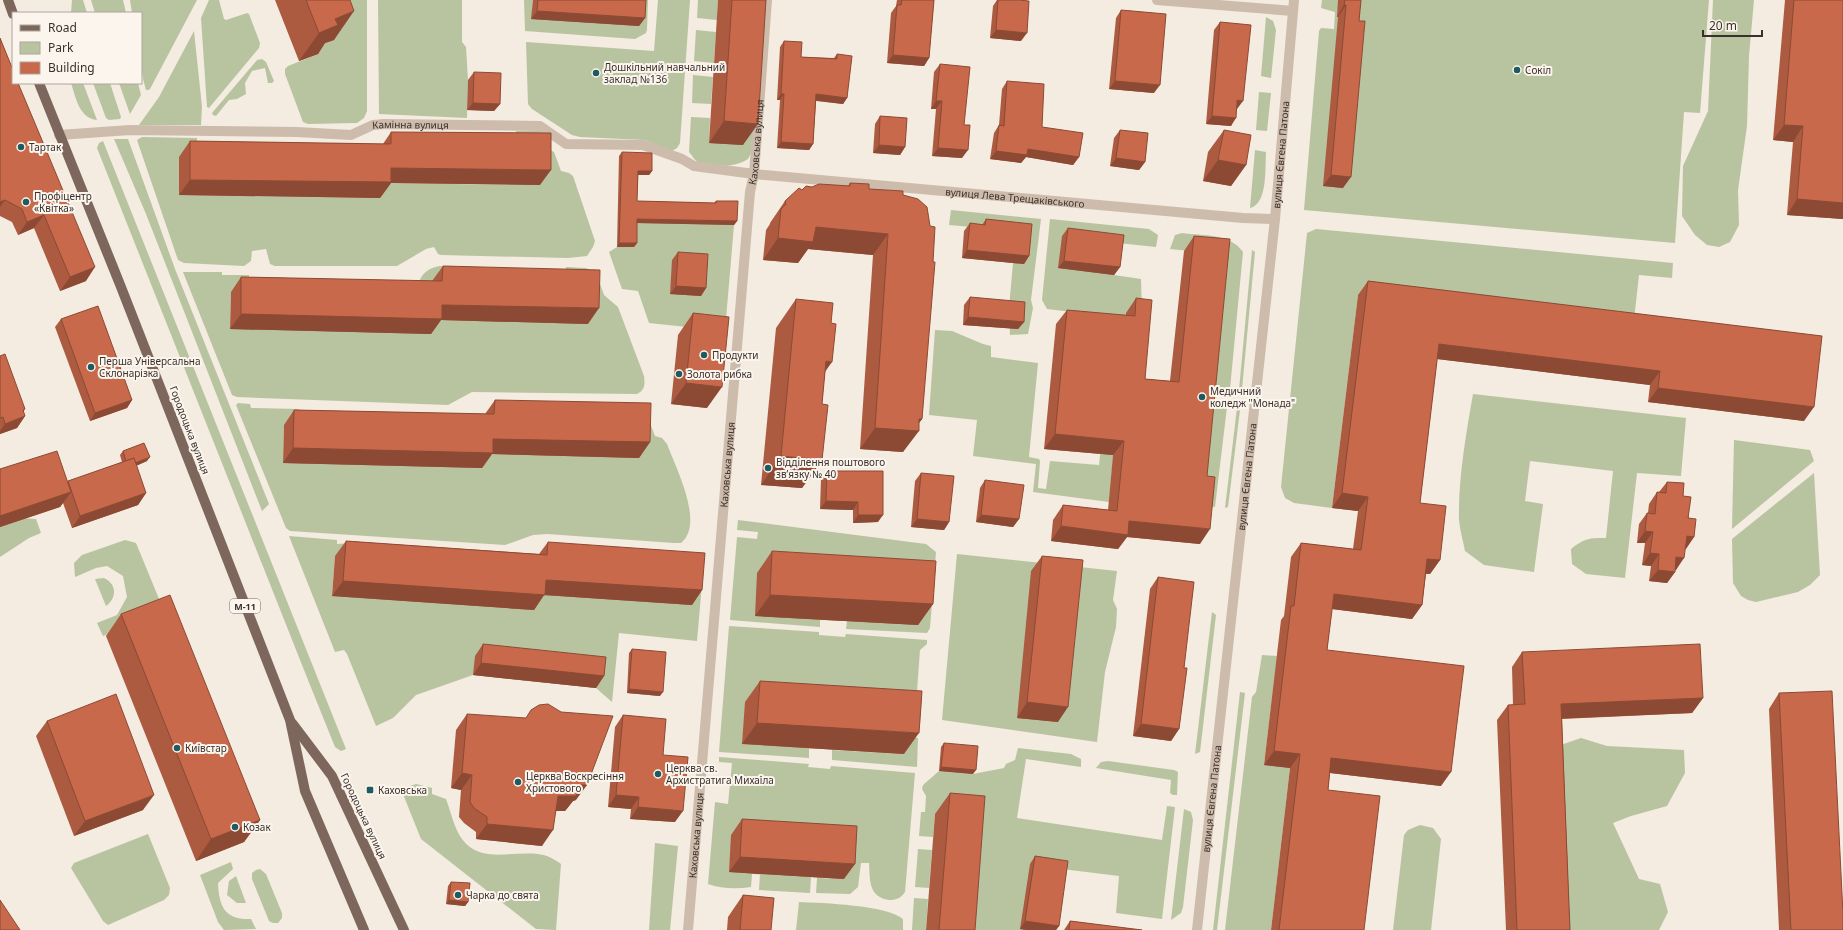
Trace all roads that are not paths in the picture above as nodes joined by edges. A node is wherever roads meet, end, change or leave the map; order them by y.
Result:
1 (8, 0) edge
2 (767, 0) edge
3 (1157, 0) edge
4 (1294, 0) edge
5 (12, 12) edge
6 (1293, 12) junction
7 (39, 84) edge
8 (59, 136) junction
9 (754, 174) junction
10 (1275, 219) junction
11 (290, 720) junction
12 (364, 930) edge
13 (404, 930) edge
14 (688, 930) edge
15 (1197, 930) edge

1 - 5 main road
2 - 9 street, Каховська вулиця
3 - 6 street
4 - 6 street, вулиця Євгена Патона
6 - 10 street, вулиця Євгена Патона
7 - 8 main road, Городоцька вулиця / М-11
8 - 9 street, Камінна вулиця
8 - 11 main road, Городоцька вулиця / М-11
9 - 10 street, вулиця Лева Трещаківського
9 - 14 street, Каховська вулиця
10 - 15 street, вулиця Євгена Патона
11 - 12 main road, Городоцька вулиця / М-11
11 - 13 main road, Городоцька вулиця / М-11

